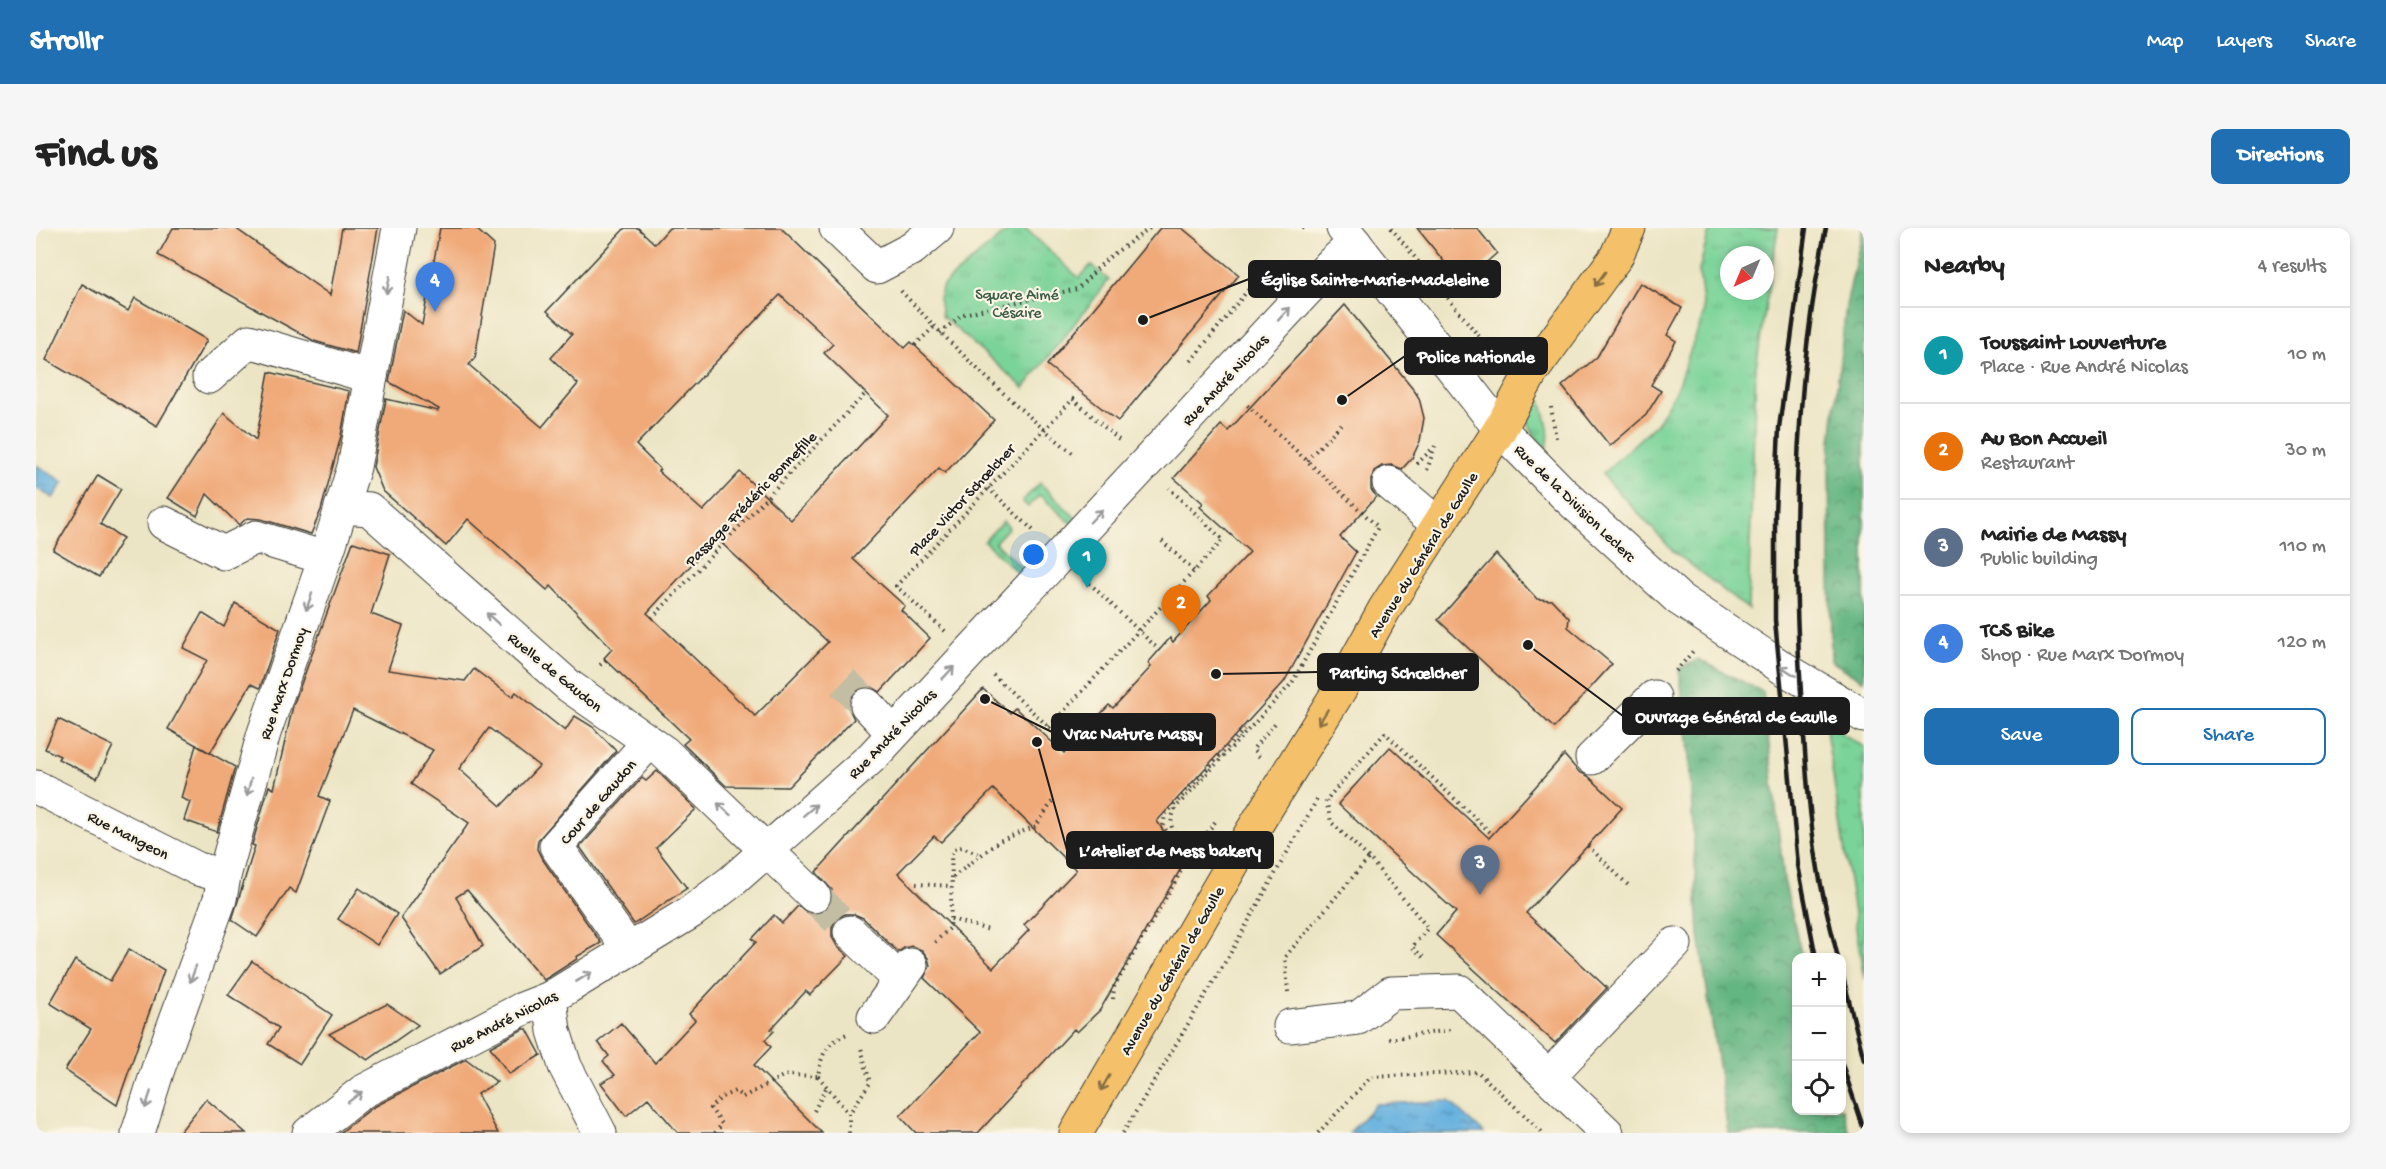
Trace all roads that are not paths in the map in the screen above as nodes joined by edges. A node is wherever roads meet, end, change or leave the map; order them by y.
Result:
1 (399, 228) edge
2 (836, 228) edge
3 (937, 228) edge
4 (1629, 228) edge
5 (1349, 236) edge
6 (209, 377) dead end
7 (371, 377) junction
8 (1500, 429) junction
9 (1389, 483) dead end
10 (341, 507) junction
11 (164, 523) dead end
12 (1439, 525) junction
13 (325, 558) junction
14 (1654, 697) road end
15 (867, 705) tunnel mouth
16 (1851, 709) edge
17 (893, 733) junction
18 (649, 742) junction
19 (1592, 758) dead end
20 (36, 787) edge
21 (766, 849) junction
22 (224, 876) junction
23 (814, 896) tunnel mouth
24 (850, 932) tunnel mouth
25 (1675, 944) dead end
26 (629, 950) junction
27 (550, 998) junction
28 (874, 1017) road end
29 (1290, 1026) road end
30 (1549, 1076) junction
31 (139, 1132) edge
32 (309, 1133) edge
33 (600, 1133) edge
34 (1076, 1133) edge
35 (1607, 1133) edge

1 -> 7 street, Rue Marx Dormoy
2 - 3 street
4 -> 8 main road, Avenue du Général de Gaulle
5 - 8 street, Rue de la Division Leclerc
17 -> 5 street, Rue André Nicolas
6 - 7 street
7 - 10 street, Rue Marx Dormoy
8 - 12 main road, Avenue du Général de Gaulle
16 -> 8 street, Rue de la Division Leclerc
9 - 12 street
10 - 13 street, Rue Marx Dormoy
18 -> 10 street, Ruelle de Gaudon
11 - 13 street
12 -> 34 main road, Avenue du Général de Gaulle
13 -> 22 street, Rue Marx Dormoy
14 - 19 street
15 - 17 street
21 -> 17 street, Rue André Nicolas
21 -> 18 street, Ruelle de Gaudon
18 - 26 street, Cour de Gaudon
20 - 22 street, Rue Mangeon
21 - 23 street, Ruelle de Gaudon
21 - 26 street, Rue André Nicolas
22 -> 31 street, Rue Marx Dormoy
24 - 28 street
25 - 30 street
27 -> 26 street, Rue André Nicolas
32 -> 27 street, Rue André Nicolas
27 - 33 street
29 - 30 street
30 - 35 street

